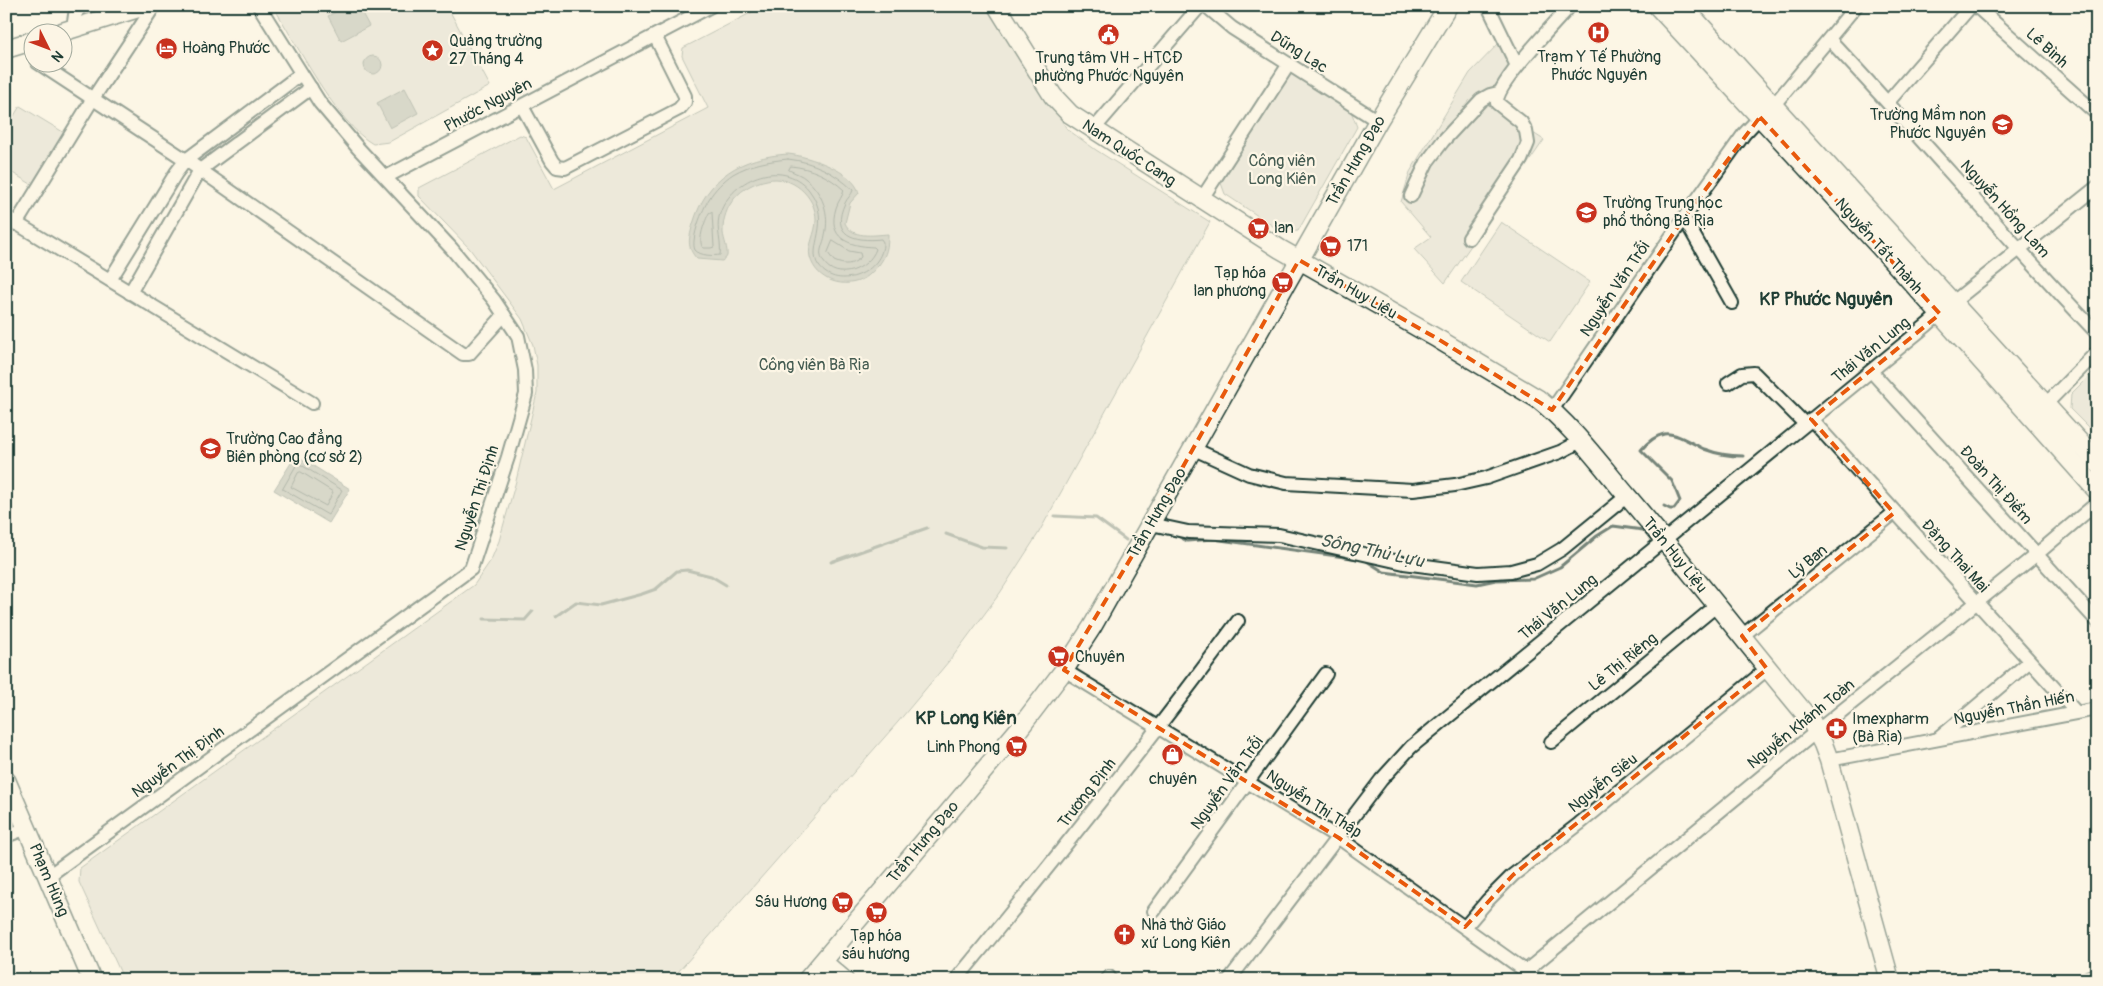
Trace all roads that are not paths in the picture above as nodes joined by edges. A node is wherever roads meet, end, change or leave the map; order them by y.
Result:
1 (80, 6) edge
2 (145, 6) edge
3 (154, 6) edge
4 (259, 6) edge
5 (711, 6) edge
6 (997, 6) edge
7 (1200, 6) edge
8 (1206, 6) edge
9 (1448, 6) edge
10 (1488, 6) edge
11 (1570, 6) edge
12 (1658, 6) edge
13 (1682, 6) edge
14 (1856, 6) edge
15 (1970, 6) edge
16 (1976, 6) edge
17 (72, 22) edge
18 (72, 30) edge
19 (655, 36) junction
20 (1828, 39) junction
21 (22, 48) edge
22 (6, 49) edge
23 (1289, 64) junction
24 (1518, 66) junction
25 (51, 72) edge
26 (301, 74) junction
27 (311, 88) junction
28 (1498, 93) junction
29 (92, 100) junction
30 (1888, 102) junction
31 (522, 106) junction
32 (1766, 111) junction
33 (2097, 114) edge
34 (1378, 121) junction
35 (1093, 130) junction
36 (186, 160) junction
37 (200, 170) junction
38 (386, 177) junction
39 (2097, 187) edge
40 (1411, 196) dead end
41 (1201, 200) junction
42 (1684, 218) junction
43 (11, 220) edge
44 (1469, 238) dead end
45 (2019, 250) junction
46 (1299, 260) junction
47 (110, 280) junction
48 (130, 293) junction
49 (1732, 303) dead end
50 (1946, 308) junction
51 (504, 315) junction
52 (2097, 333) edge
53 (2097, 352) edge
54 (1871, 371) junction
55 (1728, 383) dead end
56 (312, 403) dead end
57 (2045, 405) junction
58 (1552, 410) junction
59 (1808, 422) junction
60 (1581, 441) junction
61 (1194, 449) junction
62 (2097, 462) edge
63 (2097, 490) edge
64 (1627, 496) junction
65 (2097, 502) edge
66 (1894, 513) junction
67 (1151, 524) junction
68 (1664, 541) junction
69 (2037, 554) junction
70 (1976, 603) junction
71 (1716, 606) junction
72 (1238, 621) dead end
73 (2097, 621) edge
74 (1742, 636) junction
75 (2029, 662) junction
76 (1767, 669) junction
77 (1064, 670) junction
78 (1326, 674) dead end
79 (2097, 709) edge
80 (2076, 712) junction
81 (1159, 728) junction
82 (1817, 731) junction
83 (1938, 739) junction
84 (1551, 742) dead end
85 (1829, 760) junction
86 (6, 780) edge
87 (1248, 781) junction
88 (26, 828) junction
89 (6, 836) edge
90 (1338, 838) junction
91 (47, 877) junction
92 (1154, 911) dead end
93 (1465, 927) junction
94 (823, 962) junction
95 (1526, 971) junction
96 (2097, 977) edge
97 (92, 980) edge
98 (807, 980) edge
99 (844, 980) edge
100 (956, 980) edge
101 (1229, 980) edge
102 (1538, 980) edge
103 (1890, 980) edge
104 (2089, 980) edge

1 - 17 street
2 - 18 street
3 - 29 street
4 - 26 street, Nguyễn Thị Định
5 - 19 street, Phước Nguyên
6 - 35 street, Nam Quốc Cang
7 - 35 street
8 - 23 street, Dũng Lạc
9 - 34 street, Trần Hưng Đạo
10 - 24 street
11 - 24 street
12 - 32 main road, Nguyễn Tất Thành
13 - 32 main road, Nguyễn Tất Thành
14 - 20 street, Nguyễn Văn Trỗi
15 - 30 street
16 - 33 street, Lê Bình
19 - 31 street, Phước Nguyên
19 - 31 street
20 - 30 street, Nguyễn Hồng Lam
20 - 32 street, Nguyễn Văn Trỗi
21 - 22 street
23 - 34 street, Dũng Lạc
23 - 41 street
24 - 28 street
25 - 29 street
26 - 27 street, Nguyễn Thị Định
26 - 36 street
27 - 37 street
27 - 38 street, Nguyễn Thị Định
28 - 40 street
28 - 44 street
29 - 36 street
29 - 43 street
30 - 45 street, Nguyễn Hồng Lam
31 - 38 street, Phước Nguyên
32 - 42 street, Nguyễn Văn Trỗi
32 - 50 main road, Nguyễn Tất Thành
34 - 46 street, Trần Hưng Đạo
35 - 41 street, Nam Quốc Cang
36 - 37 street
36 - 47 street
37 - 48 street
37 - 51 street
38 - 51 street, Nguyễn Thị Định
39 - 45 street, Thái Văn Lung
41 - 46 street, Nam Quốc Cang
42 - 49 street
42 - 58 street, Nguyễn Văn Trỗi
43 - 47 street
45 - 50 street, Thái Văn Lung
45 - 52 street, Nguyễn Hồng Lam
46 - 58 street, Trần Huy Liệu
46 - 61 street, Trần Hưng Đạo
47 - 48 street
48 - 56 street
50 - 54 street, Thái Văn Lung
50 - 57 main road, Nguyễn Tất Thành
50 - 63 main road, Nguyễn Tất Thành
51 - 91 street, Nguyễn Thị Định
53 - 57 street
54 - 59 street, Thái Văn Lung
54 - 69 street, Đoàn Thị Điểm
55 - 59 street, Đặng Thai Mai
57 - 62 main road, Nguyễn Tất Thành
58 - 60 street, Trần Huy Liệu
59 - 66 street, Đặng Thai Mai
59 - 68 street, Thái Văn Lung
60 - 61 street
60 - 64 street, Trần Huy Liệu
61 - 67 street, Trần Hưng Đạo
64 - 67 street
64 - 68 street, Trần Huy Liệu
65 - 69 street, Nguyễn Khánh Toàn
66 - 70 street, Đặng Thai Mai
66 - 74 street, Lý Ban
67 - 77 street, Trần Hưng Đạo
68 - 71 street, Trần Huy Liệu
68 - 90 street, Thái Văn Lung
69 - 70 street, Nguyễn Khánh Toàn
69 - 73 street, Đoàn Thị Điểm
70 - 75 street, Đặng Thai Mai
70 - 82 street, Nguyễn Khánh Toàn
71 - 74 street, Trần Huy Liệu
71 - 84 street, Lê Thị Riêng
72 - 81 street, Trương Định
74 - 76 street, Trần Huy Liệu
75 - 80 street, Đặng Thai Mai
75 - 83 street, Nguyễn Thần Hiến
76 - 82 street, Trần Huy Liệu
76 - 93 street, Nguyễn Siêu
77 - 81 street, Nguyễn Thị Thập
77 - 94 street, Trần Hưng Đạo
78 - 87 street, Nguyễn Văn Trỗi
79 - 80 street, Nguyễn Thần Hiến
80 - 83 street, Nguyễn Thần Hiến
81 - 87 street, Nguyễn Thị Thập
81 - 100 street, Trương Định
82 - 85 street, Trần Huy Liệu
82 - 95 street, Nguyễn Khánh Toàn
83 - 85 street, Nguyễn Thần Hiến
85 - 103 street, Trần Huy Liệu
86 - 88 street, Phạm Hùng
87 - 90 street, Nguyễn Thị Thập
87 - 92 street, Nguyễn Văn Trỗi
88 - 89 street
88 - 91 street, Phạm Hùng
90 - 93 street, Nguyễn Thị Thập
90 - 101 street, Thái Văn Lung
91 - 97 street, Phạm Hùng
93 - 95 street, Nguyễn Thị Thập
94 - 98 street, Trần Hưng Đạo
94 - 99 street
95 - 102 street, Nguyễn Thị Thập
96 - 104 street

